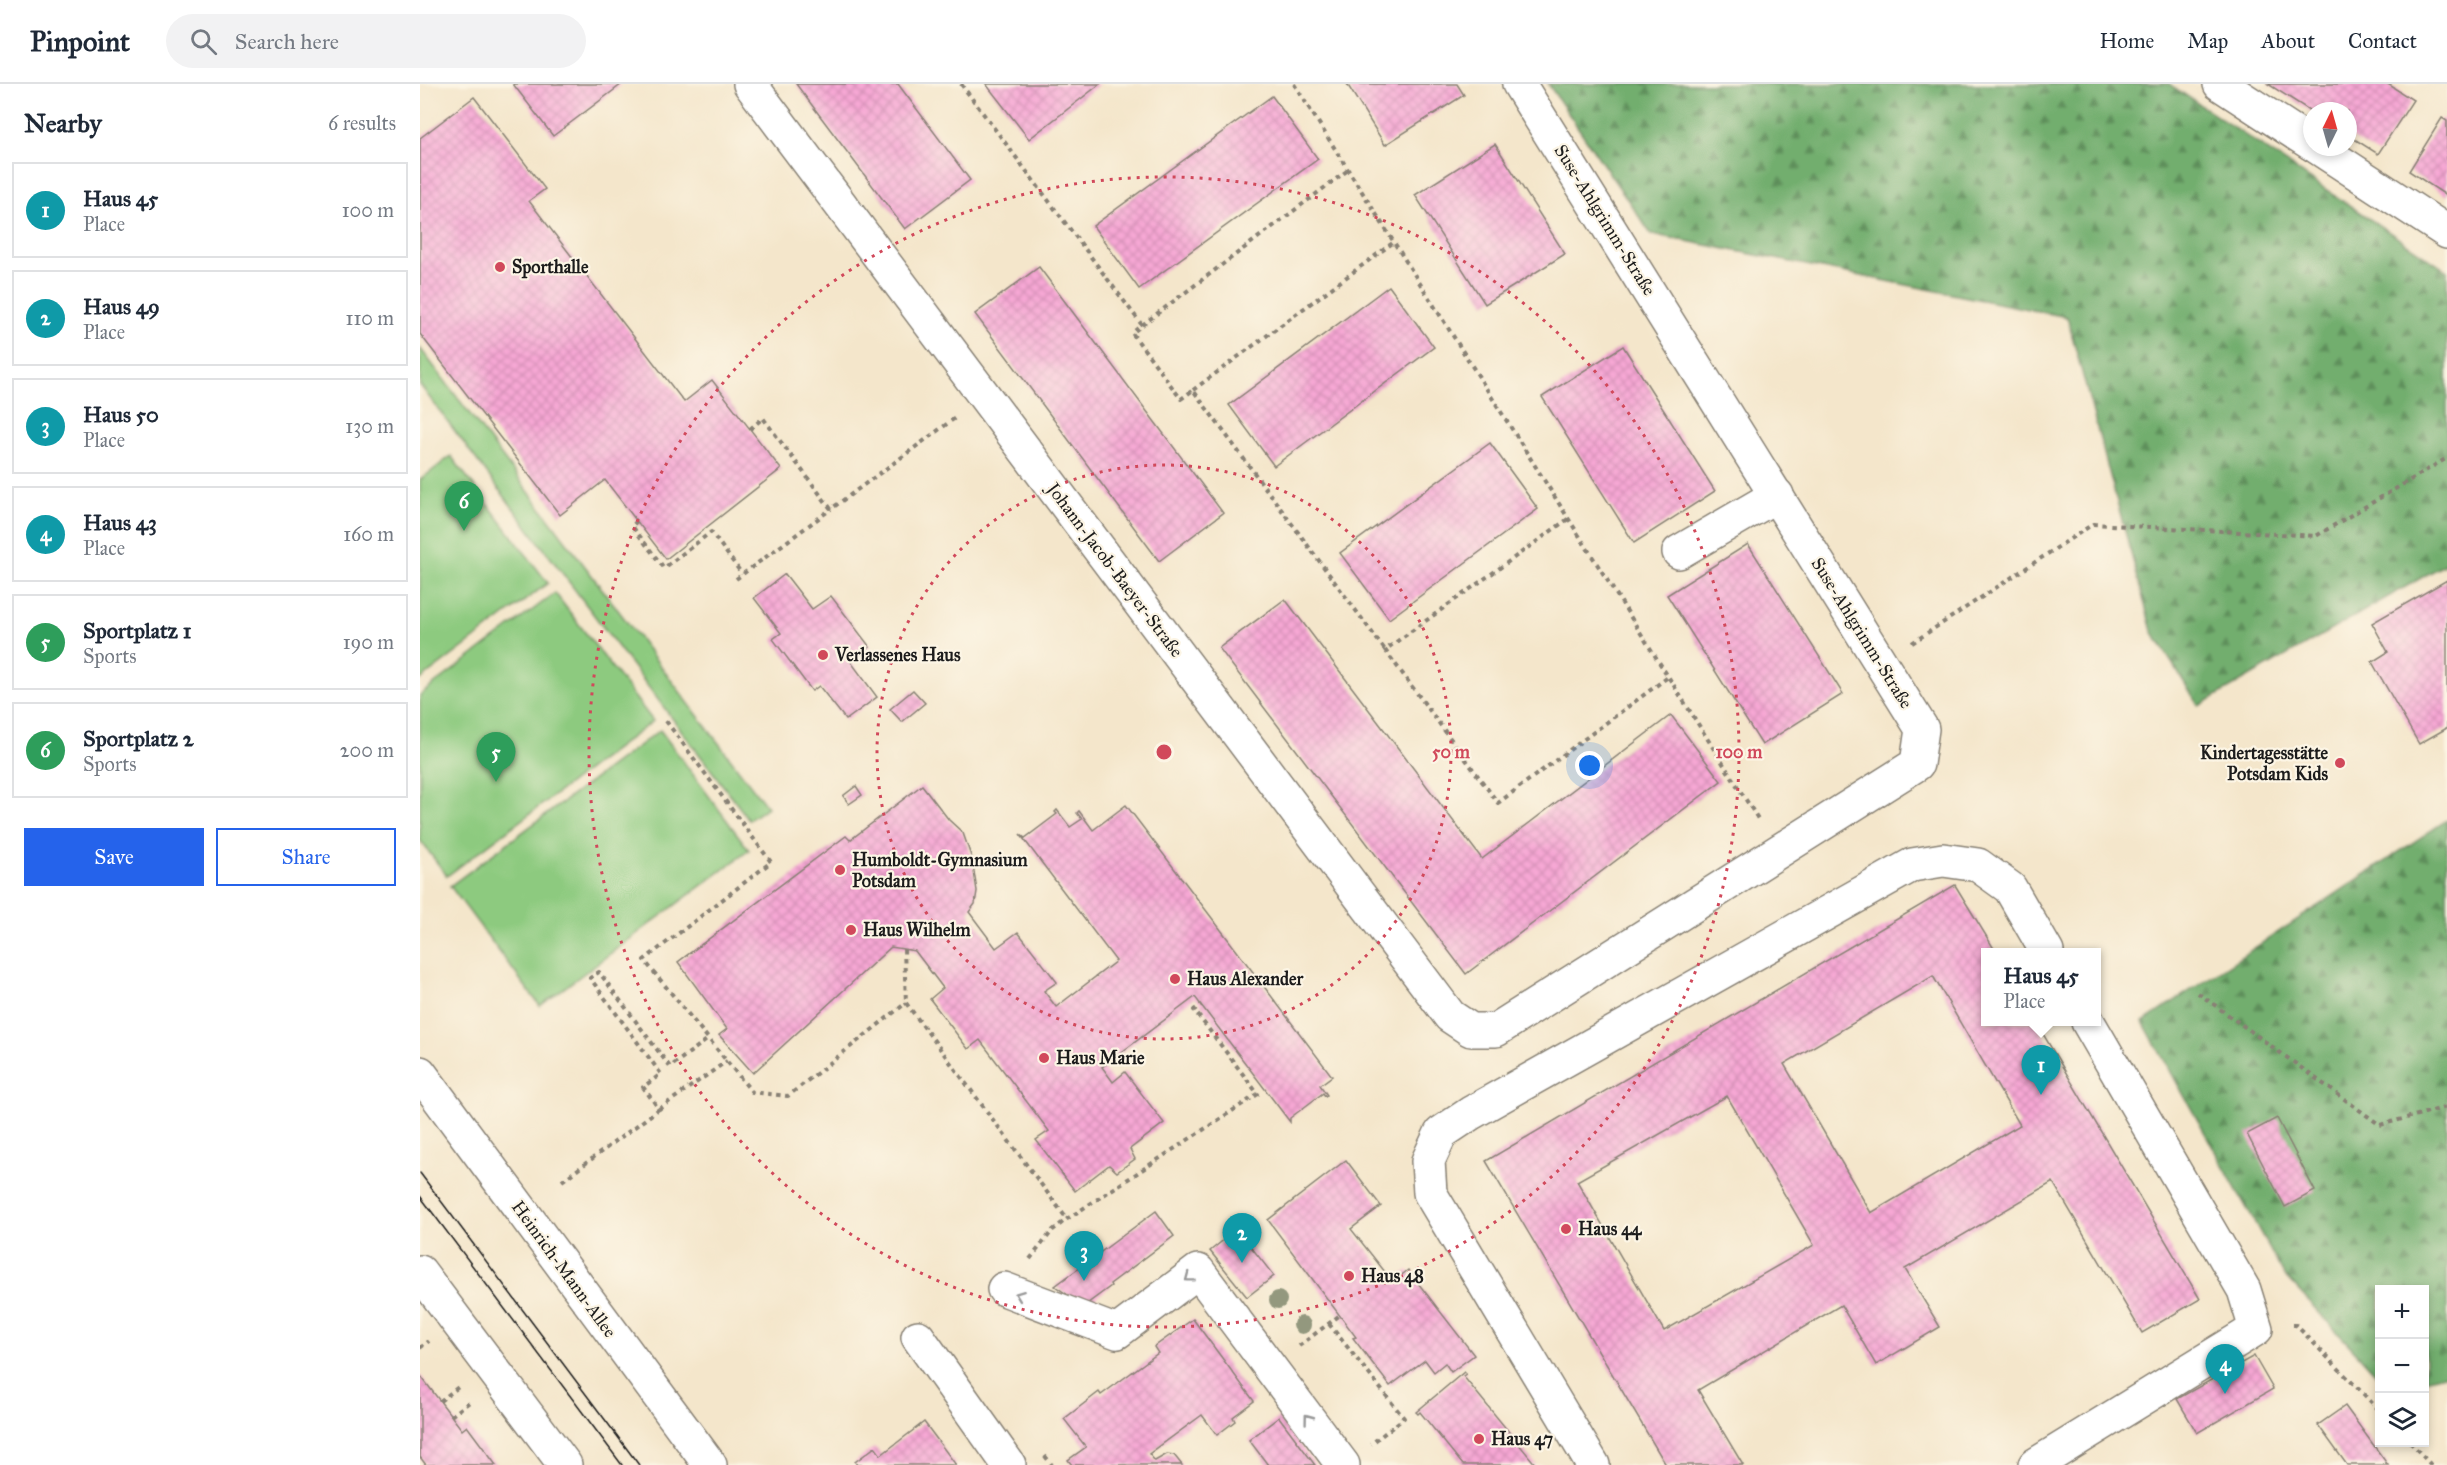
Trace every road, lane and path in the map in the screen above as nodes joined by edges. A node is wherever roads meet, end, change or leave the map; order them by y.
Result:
1 (750, 84) edge
2 (961, 84) edge
3 (1294, 84) edge
4 (1519, 84) edge
5 (2220, 84) edge
6 (2303, 138) edge
7 (2331, 156) edge
8 (1348, 170) junction
9 (2447, 232) edge
10 (1394, 242) junction
11 (1142, 325) junction
12 (1193, 390) junction
13 (984, 396) junction
14 (750, 429) dead end
15 (2447, 458) edge
16 (1777, 495) junction
17 (831, 509) junction
18 (1568, 519) junction
19 (637, 522) dead end
20 (1679, 552) dead end
21 (742, 574) junction
22 (736, 579) dead end
23 (1385, 650) junction
24 (1881, 664) junction
25 (1668, 676) junction
26 (666, 721) dead end
27 (1778, 851) junction
28 (2045, 948) edge
29 (904, 949) dead end
30 (2198, 993) dead end
31 (906, 1003) junction
32 (1201, 1005) dead end
33 (2090, 1026) edge
34 (1496, 1030) joint
35 (708, 1039) junction
36 (727, 1061) junction
37 (420, 1073) edge
38 (2447, 1107) edge
39 (659, 1109) junction
40 (562, 1181) dead end
41 (1067, 1219) junction
42 (1053, 1230) dead end
43 (420, 1272) edge
44 (1004, 1289) dead end
45 (1340, 1315) dead end
46 (1329, 1324) junction
47 (2256, 1329) junction
48 (918, 1337) dead end
49 (1267, 1364) junction
50 (2375, 1407) edge
51 (1370, 1445) dead end
52 (2414, 1447) edge
53 (565, 1465) edge
54 (710, 1465) edge
55 (1009, 1465) edge
56 (1343, 1465) edge
57 (1593, 1465) edge
58 (2035, 1465) edge
59 (2431, 1465) edge

1 - 13 street, Johann-Jacob-Baeyer-Straße
2 - 11 path
3 - 8 path
4 - 16 street, Suse-Ahlgrimm-Straße
5 - 6 street
7 - 9 street
8 - 10 path
8 - 11 path
10 - 12 path
10 - 18 path
11 - 12 path
12 - 23 path
13 - 17 path
13 - 34 street, Johann-Jacob-Baeyer-Straße
14 - 17 path
15 - 24 path
16 - 20 street
16 - 24 street, Suse-Ahlgrimm-Straße
17 - 21 path
18 - 23 path
18 - 25 path
19 - 21 path
21 - 22 path
23 - 25 path
24 - 27 street, Suse-Ahlgrimm-Straße
25 - 27 path
26 - 35 path
27 - 34 street, Suse-Ahlgrimm-Straße
28 - 57 street
29 - 31 path
30 - 38 path
31 - 36 path
31 - 41 path
32 - 41 path
33 - 47 street
35 - 36 path
35 - 39 path
36 - 39 path
37 - 54 street, Heinrich-Mann-Allee
39 - 40 path
41 - 42 path
43 - 53 street
49 -> 44 street
45 - 46 path
46 - 49 path
46 - 51 path
47 - 50 path
47 - 58 street
48 - 55 street
56 -> 49 street
52 - 59 path

